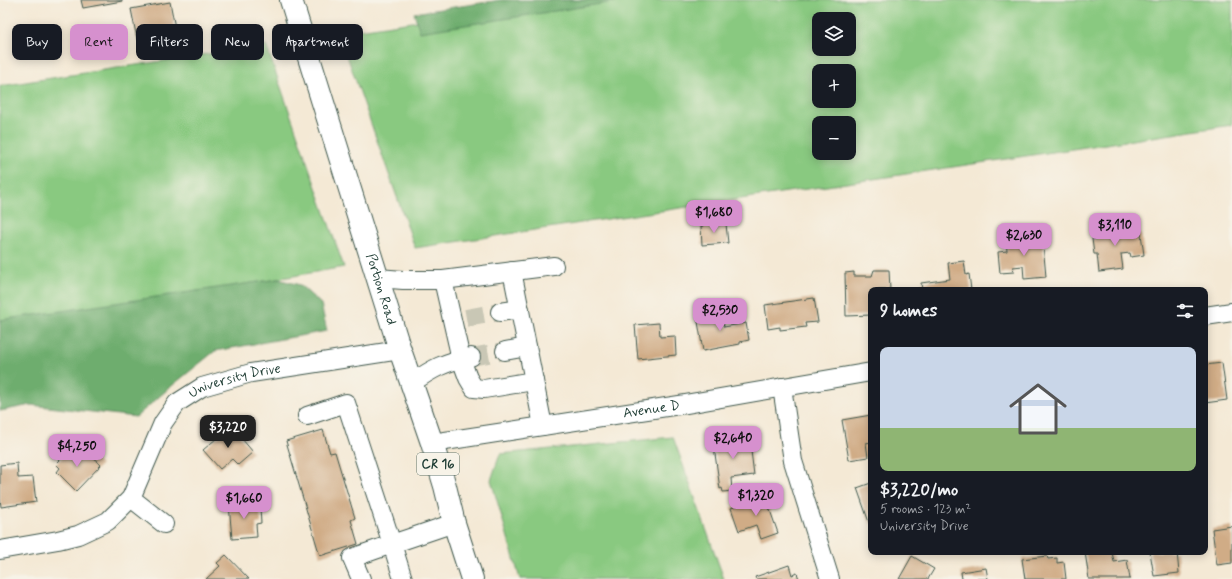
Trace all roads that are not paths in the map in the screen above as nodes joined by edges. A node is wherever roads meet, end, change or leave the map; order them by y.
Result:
1 (291, 0) edge
2 (554, 266) dead end
3 (512, 271) junction
4 (378, 278) junction
5 (443, 280) junction
6 (520, 309) junction
7 (500, 312) tunnel mouth
8 (1232, 312) edge
9 (1208, 316) edge
10 (527, 347) junction
11 (400, 350) junction
12 (505, 351) tunnel mouth
13 (466, 358) junction
14 (868, 373) edge
15 (534, 381) junction
16 (412, 383) junction
17 (782, 387) junction
18 (307, 416) dead end
19 (543, 426) junction
20 (432, 443) junction
21 (131, 498) junction
22 (454, 523) junction
23 (164, 524) dead end
24 (392, 544) junction
25 (0, 550) edge
26 (361, 579) edge
27 (404, 579) edge
28 (472, 579) edge
29 (830, 579) edge

1 - 4 main road, Portion Road / CR 16
2 - 3 street
3 - 5 street
3 - 6 street
4 - 5 street
4 - 11 main road, Portion Road / CR 16
5 - 13 street
6 - 7 street
6 - 10 street
8 - 9 street
10 - 12 street
10 - 15 street
11 - 16 main road, Portion Road / CR 16
11 - 21 street, University Drive
13 - 15 street
13 - 16 street
14 - 17 street, Avenue D
15 - 19 street
16 - 20 main road, Portion Road / CR 16
17 - 19 street, Avenue D
17 - 29 street
18 - 24 street
19 - 20 street, Avenue D
20 - 22 main road, Portion Road / CR 16
21 - 23 street
21 - 25 street, University Drive
22 - 24 street
22 - 28 main road, Portion Road / CR 16
24 - 26 street
24 - 27 street

